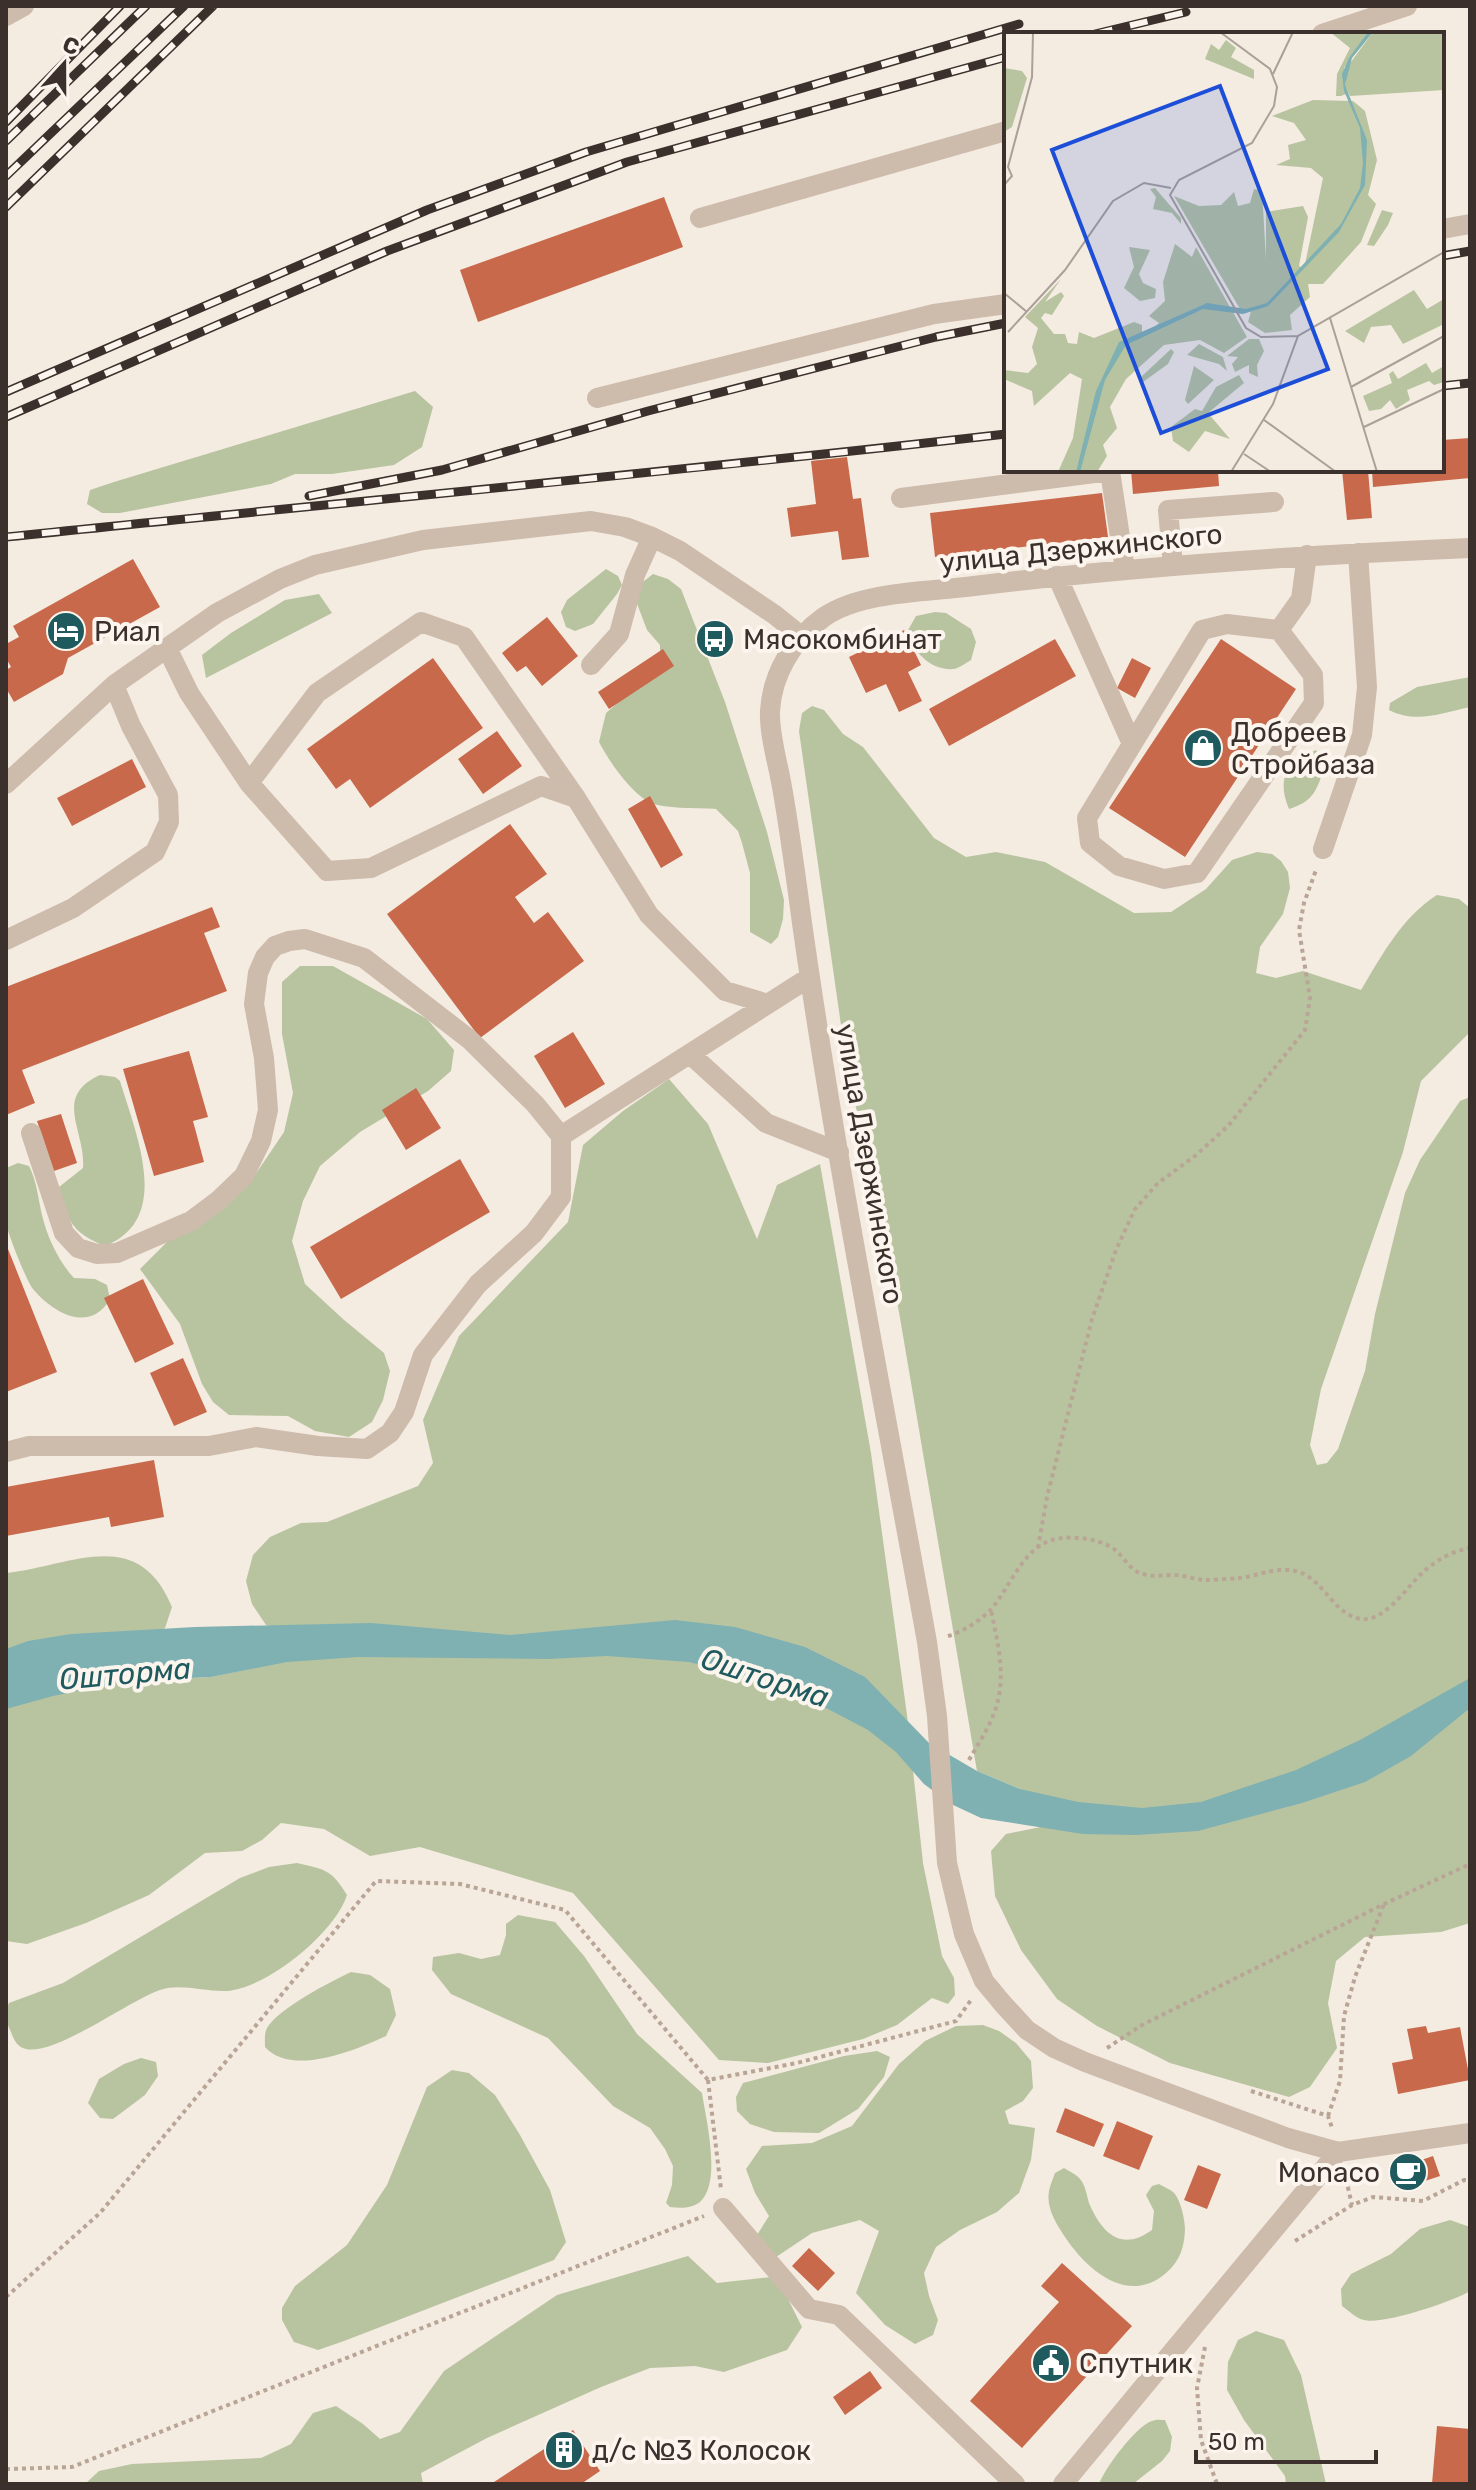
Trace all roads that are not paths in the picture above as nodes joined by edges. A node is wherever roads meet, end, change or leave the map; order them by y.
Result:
1 (24, 6) edge
2 (1407, 6) edge
3 (6, 16) edge
4 (1328, 32) edge
5 (1004, 132) edge
6 (700, 218) dead end
7 (1470, 224) edge
8 (1444, 229) edge
9 (1004, 304) edge
10 (597, 398) dead end
11 (1102, 472) edge
12 (1110, 472) edge
13 (901, 498) dead end
14 (1274, 502) dead end
15 (652, 537) junction
16 (1470, 548) edge
17 (1358, 553) junction
18 (1307, 555) junction
19 (1173, 566) junction
20 (1125, 570) junction
21 (1057, 576) junction
22 (1279, 630) junction
23 (801, 636) junction
24 (167, 648) junction
25 (591, 665) dead end
26 (114, 685) junction
27 (1132, 744) junction
28 (249, 783) junction
29 (6, 784) edge
30 (576, 798) junction
31 (1323, 849) road end
32 (6, 940) edge
33 (810, 977) junction
34 (768, 1004) junction
35 (690, 1054) junction
36 (31, 1133) dead end
37 (561, 1136) junction
38 (839, 1152) junction
39 (6, 1452) edge
40 (1470, 2133) edge
41 (1338, 2152) junction
42 (723, 2208) road end
43 (1015, 2484) edge
44 (1063, 2484) edge

1 - 3 street
2 - 4 street
5 - 6 street
7 - 8 street
9 - 10 street
11 - 13 street
12 - 20 street
14 - 19 street
15 - 23 street
15 - 24 street
15 - 25 street
16 - 17 street, улица Дзержинского
17 - 18 street, улица Дзержинского
17 - 31 street
18 - 19 street, улица Дзержинского
18 - 22 street
19 - 20 street, улица Дзержинского
20 - 21 street, улица Дзержинского
21 - 23 street, улица Дзержинского
21 - 27 street
22 - 27 street
22 - 27 street
23 - 33 street, улица Дзержинского
24 - 26 street
24 - 28 street
26 - 29 street
26 - 32 street
28 - 30 street
28 - 30 street
30 - 34 street
33 - 34 street
33 - 38 street, улица Дзержинского
34 - 35 street
35 - 37 street
35 - 38 street
36 - 37 street
37 - 39 street
38 - 41 street, улица Дзержинского
40 - 41 street
41 - 44 street
42 - 43 street

